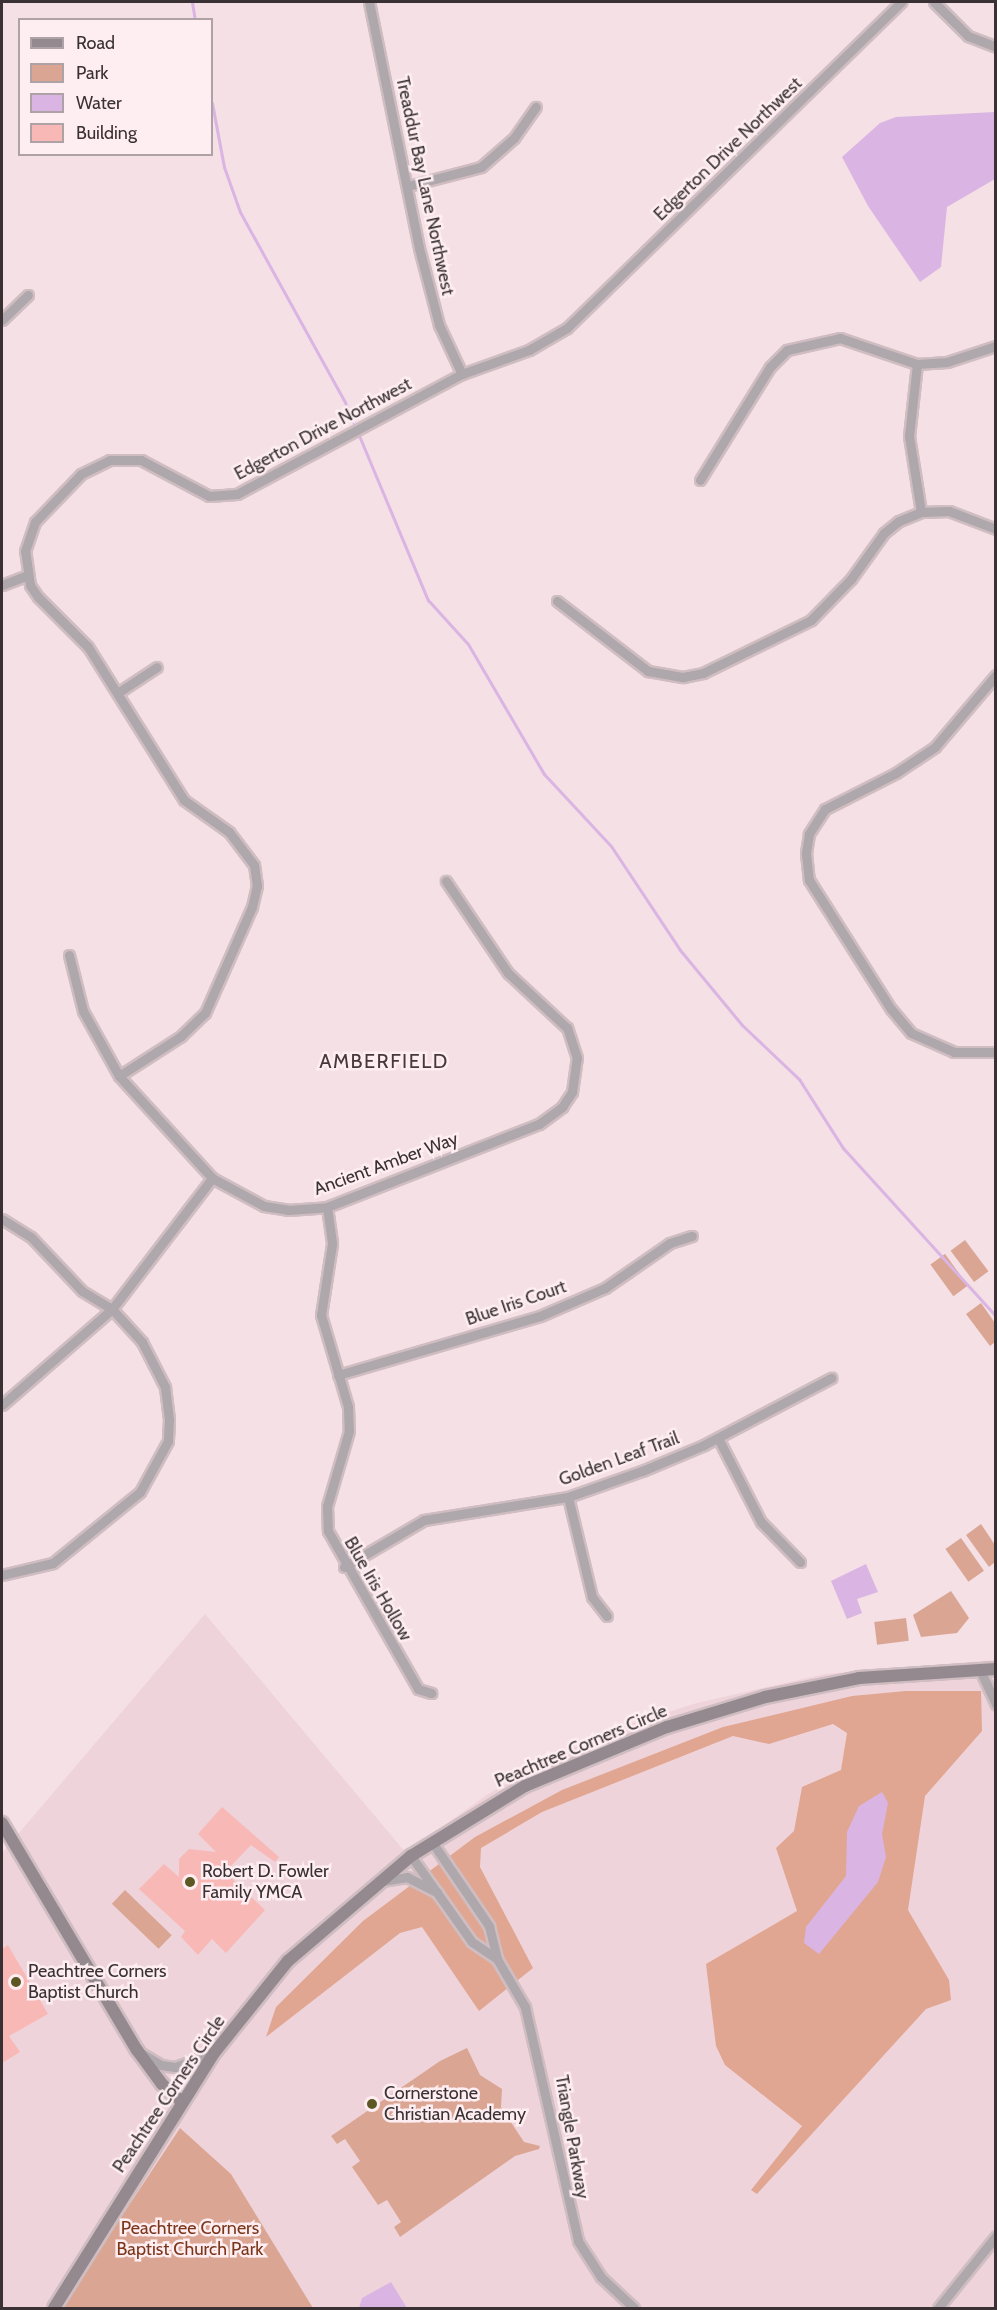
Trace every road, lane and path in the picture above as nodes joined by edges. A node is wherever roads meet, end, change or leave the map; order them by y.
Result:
1 (369, 2) edge
2 (901, 2) edge
3 (934, 2) edge
4 (996, 47) edge
5 (536, 107) dead end
6 (408, 186) junction
7 (27, 295) dead end
8 (2, 320) edge
9 (996, 346) edge
10 (917, 364) junction
11 (462, 374) junction
12 (700, 480) dead end
13 (921, 512) junction
14 (996, 529) edge
15 (28, 575) junction
16 (2, 585) edge
17 (557, 602) dead end
18 (157, 667) dead end
19 (996, 675) edge
20 (119, 692) junction
21 (446, 881) dead end
22 (69, 955) dead end
23 (996, 1052) edge
24 (119, 1076) junction
25 (212, 1178) junction
26 (327, 1207) junction
27 (2, 1219) edge
28 (692, 1236) dead end
29 (112, 1309) junction
30 (338, 1375) junction
31 (831, 1378) dead end
32 (2, 1405) edge
33 (718, 1438) junction
34 (568, 1497) junction
35 (800, 1562) dead end
36 (344, 1567) junction
37 (2, 1575) edge
38 (607, 1616) dead end
39 (996, 1669) edge
40 (980, 1670) junction
41 (431, 1693) dead end
42 (996, 1705) edge
43 (2, 1823) edge
44 (432, 1842) junction
45 (411, 1856) junction
46 (377, 1882) junction
47 (437, 1893) junction
48 (497, 1959) junction
49 (137, 2050) junction
50 (214, 2053) junction
51 (181, 2101) junction
52 (996, 2236) edge
53 (54, 2308) edge
54 (634, 2308) edge
55 (938, 2308) edge

1 - 6 street, Treaddur Bay Lane Northwest
2 - 11 street, Edgerton Drive Northwest
3 - 4 street
5 - 6 street
6 - 11 street, Treaddur Bay Lane Northwest
7 - 8 street
9 - 10 street
10 - 12 street
10 - 13 street
11 - 15 street, Edgerton Drive Northwest
13 - 14 street
13 - 17 street
15 - 16 street
15 - 20 street, Edgerton Drive Northwest
18 - 20 street
19 - 23 street
20 - 24 street, Edgerton Drive Northwest
21 - 26 street, Ancient Amber Way
22 - 24 street, Ancient Amber Way
24 - 25 street, Ancient Amber Way
25 - 26 street, Ancient Amber Way
25 - 29 street
26 - 30 street, Blue Iris Hollow
27 - 29 street
28 - 30 street, Blue Iris Court
29 - 32 street
29 - 37 street
30 - 36 street, Blue Iris Hollow
31 - 33 street, Golden Leaf Trail
33 - 34 street, Golden Leaf Trail
33 - 35 street
34 - 36 street, Golden Leaf Trail
34 - 38 street
36 - 41 street, Blue Iris Hollow
39 - 40 street, Peachtree Corners Circle
40 - 42 street
40 - 44 street, Peachtree Corners Circle
43 - 49 street
44 - 45 street, Peachtree Corners Circle
44 - 48 street, Triangle Parkway
45 - 46 street, Peachtree Corners Circle
45 - 47 street, Triangle Parkway
46 - 47 street, Triangle Parkway
46 - 50 street, Peachtree Corners Circle
47 - 48 street, Triangle Parkway
48 - 54 street, Triangle Parkway
49 - 50 street
49 - 51 street
50 - 51 street, Peachtree Corners Circle
51 - 53 street, Peachtree Corners Circle
52 - 55 street

